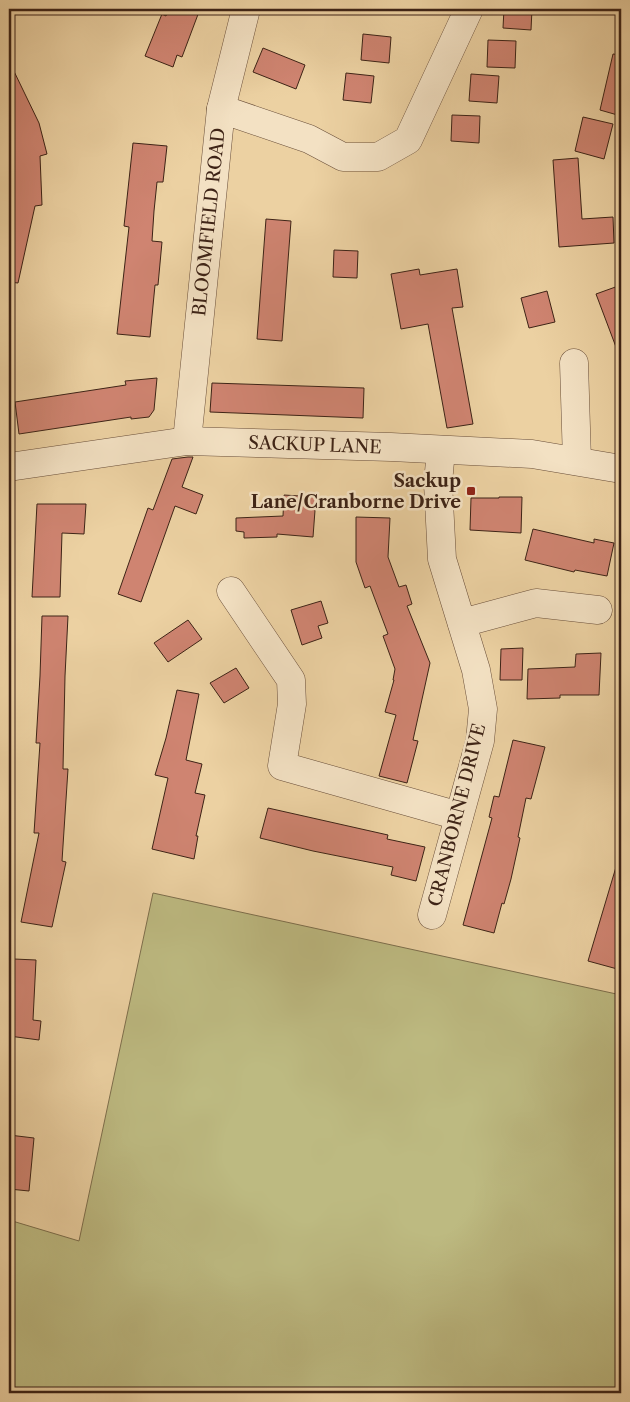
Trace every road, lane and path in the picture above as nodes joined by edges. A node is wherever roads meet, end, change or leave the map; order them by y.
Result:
1 (246, 9) edge
2 (469, 9) edge
3 (221, 109) junction
4 (574, 363) dead end
5 (187, 441) junction
6 (440, 450) junction
7 (577, 461) junction
8 (9, 467) edge
9 (621, 470) edge
10 (231, 592) dead end
11 (598, 610) dead end
12 (462, 623) junction
13 (460, 816) junction
14 (432, 916) dead end

1 - 3 street
2 - 3 street, BLOOMFIELD ROAD
3 - 5 street, BLOOMFIELD ROAD
4 - 7 street
5 - 6 street, SACKUP LANE
5 - 8 street, SACKUP LANE
6 - 7 street, SACKUP LANE
6 - 12 street, CRANBORNE DRIVE
7 - 9 street, SACKUP LANE
10 - 13 street
11 - 12 street
12 - 13 street, CRANBORNE DRIVE
13 - 14 street, CRANBORNE DRIVE

